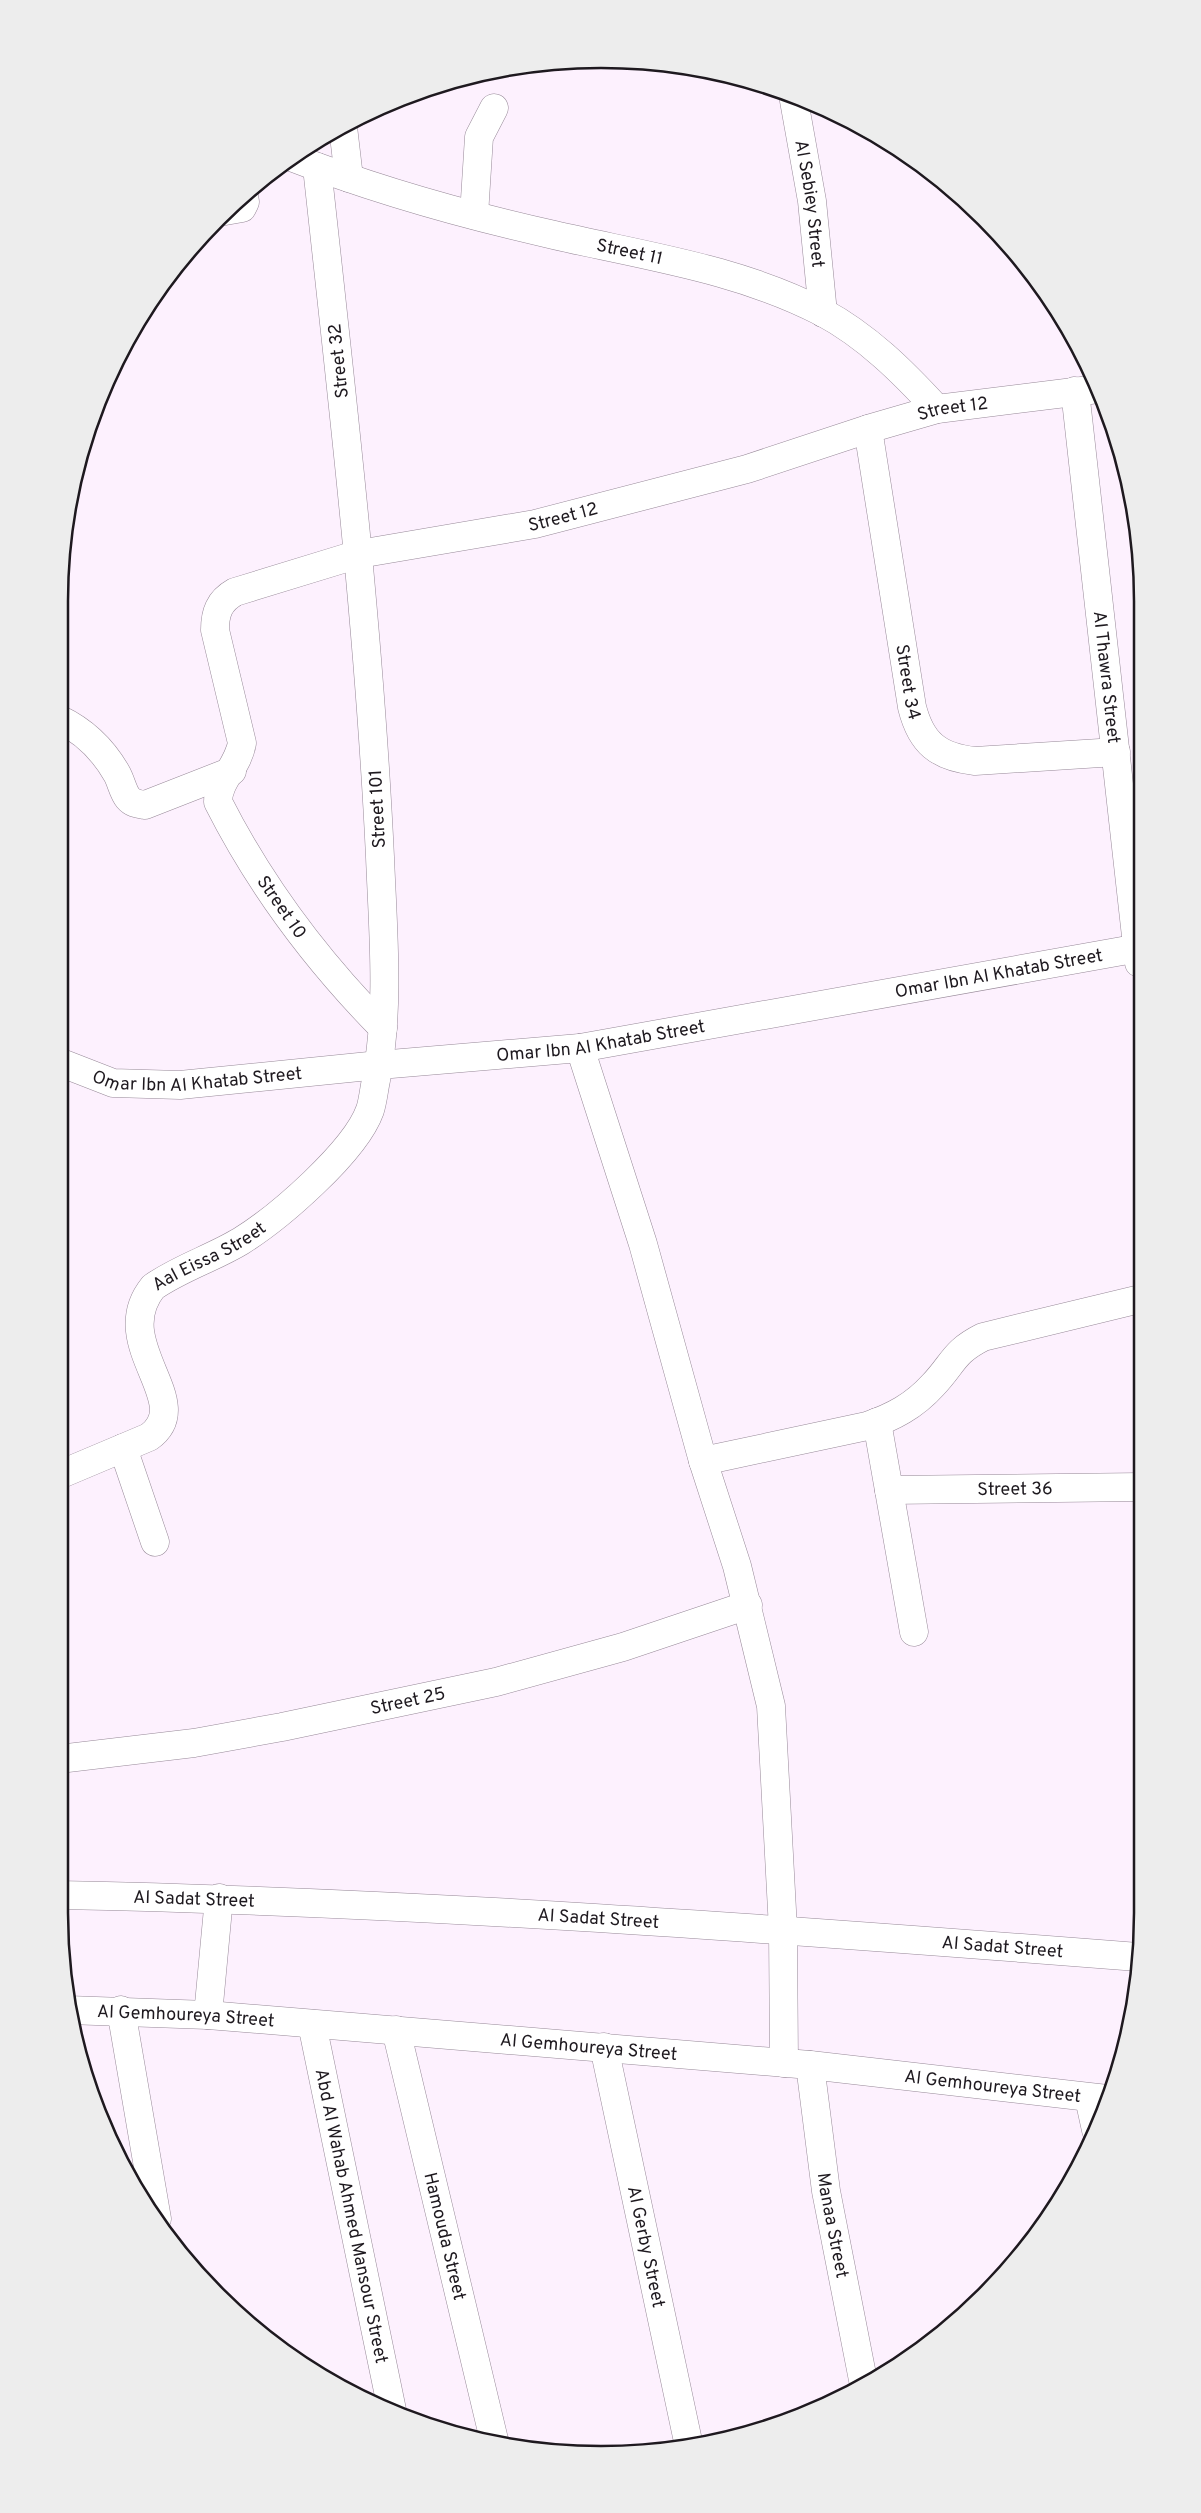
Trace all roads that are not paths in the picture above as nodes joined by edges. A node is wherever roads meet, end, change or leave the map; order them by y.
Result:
1 (795, 104) edge
2 (494, 108) dead end
3 (343, 134) edge
4 (299, 160) edge
5 (317, 167) junction
6 (349, 178) junction
7 (474, 215) junction
8 (823, 313) junction
9 (1087, 390) edge
10 (937, 409) junction
11 (868, 429) junction
12 (359, 554) junction
13 (68, 723) edge
14 (1116, 752) junction
15 (232, 771) junction
16 (1134, 916) edge
17 (1134, 954) edge
18 (384, 1028) junction
19 (580, 1048) junction
20 (379, 1065) junction
21 (68, 1066) edge
22 (1134, 1300) edge
23 (877, 1422) junction
24 (122, 1448) junction
25 (703, 1461) junction
26 (68, 1471) edge
27 (1134, 1487) edge
28 (889, 1490) junction
29 (155, 1542) dead end
30 (748, 1605) junction
31 (914, 1632) dead end
32 (68, 1757) edge
33 (68, 1895) edge
34 (218, 1898) junction
35 (783, 1929) junction
36 (1131, 1956) edge
37 (77, 2010) edge
38 (121, 2010) junction
39 (208, 2015) junction
40 (312, 2024) junction
41 (396, 2030) junction
42 (604, 2048) junction
43 (797, 2064) junction
44 (1098, 2098) edge
45 (153, 2203) edge
46 (862, 2377) edge
47 (390, 2402) edge
48 (493, 2434) edge
49 (687, 2438) edge

1 - 8 street, Al Sebiey Street
2 - 7 street
3 - 6 street
4 - 5 street, Street 11
5 - 6 street, Street 11
5 - 12 street, Street 32
6 - 7 street, Street 11
7 - 8 street, Street 11
8 - 10 street, Street 11
9 - 10 street, Street 12
9 - 14 street, Al Thawra Street
10 - 11 street, Street 12
11 - 12 street, Street 12
11 - 14 street, Street 34
12 - 15 street, Street 12
12 - 18 street, Street 101
13 - 15 street
14 - 16 street, Al Thawra Street
15 - 18 street, Street 10
17 - 19 street, Omar Ibn Al Khatab Street
18 - 20 street, Street 101
19 - 20 street, Omar Ibn Al Khatab Street
19 - 25 street, Manaa Street
20 - 21 street, Omar Ibn Al Khatab Street
20 - 24 street, Aal Eissa Street
22 - 23 street
23 - 25 street
23 - 28 street
24 - 26 street, Aal Eissa Street
24 - 29 street
25 - 30 street, Manaa Street
27 - 28 street, Street 36
28 - 31 street
30 - 32 street, Street 25
30 - 35 street, Manaa Street
33 - 34 street, Al Sadat Street
34 - 35 street, Al Sadat Street
34 - 39 street
35 - 36 street, Al Sadat Street
35 - 43 street, Manaa Street
37 - 38 street, Al Gemhoureya Street
38 - 39 street, Al Gemhoureya Street
38 - 45 street
39 - 40 street, Al Gemhoureya Street
40 - 41 street, Al Gemhoureya Street
40 - 47 street, Abd Al Wahab Ahmed Mansour Street
41 - 42 street, Al Gemhoureya Street
41 - 48 street, Hamouda Street
42 - 43 street, Al Gemhoureya Street
42 - 49 street, Al Gerby Street
43 - 44 street, Al Gemhoureya Street
43 - 46 street, Manaa Street

